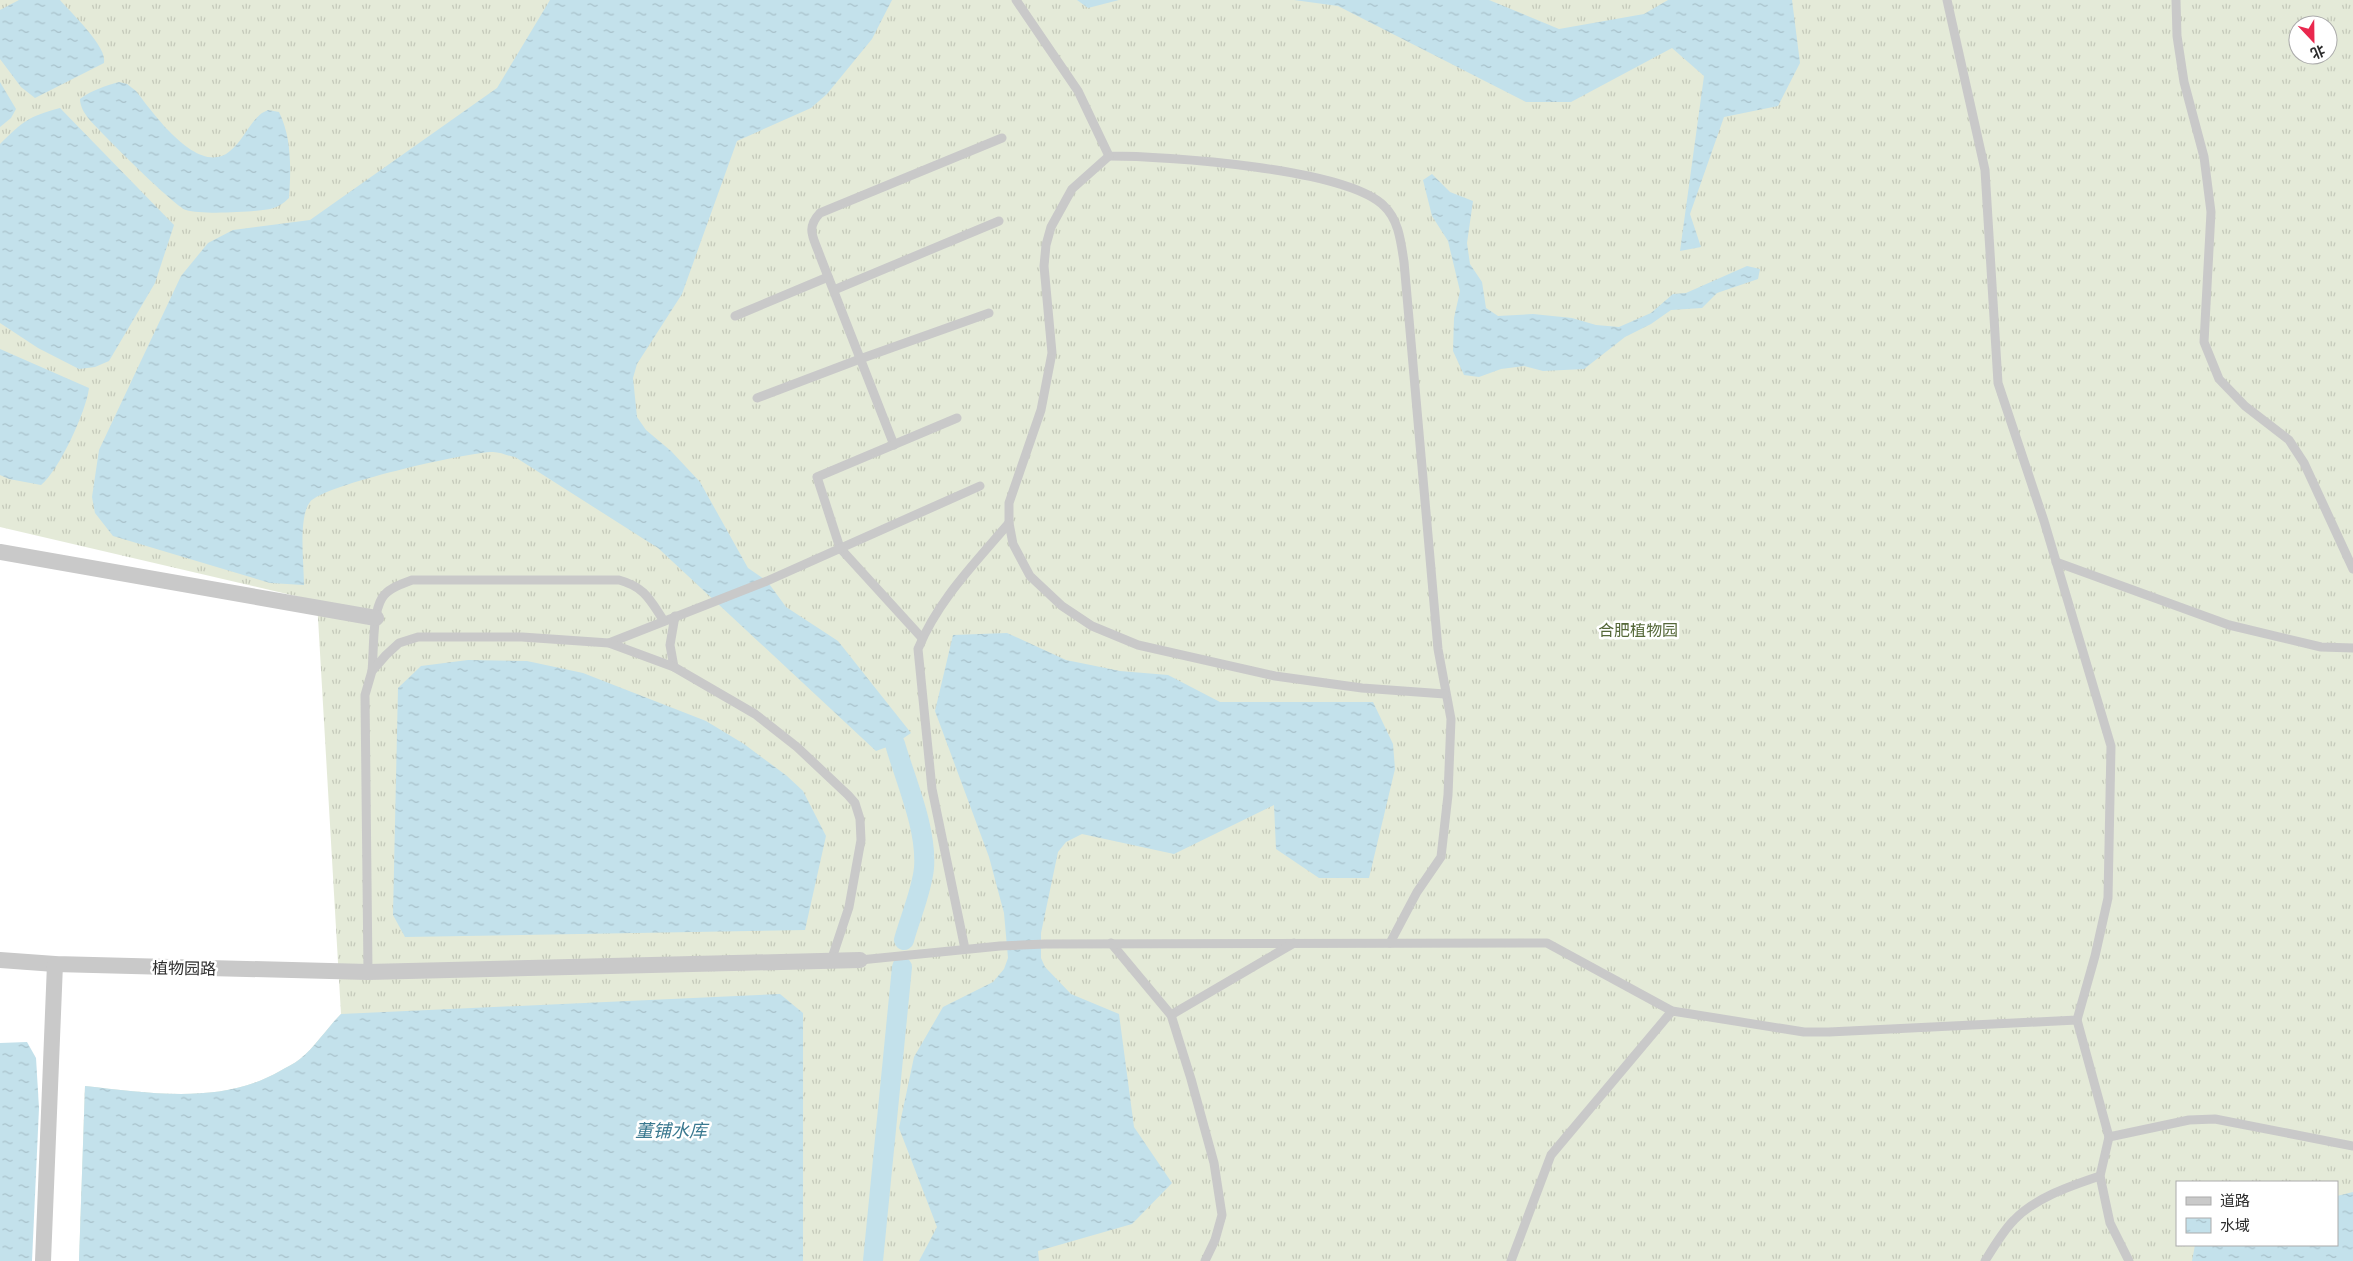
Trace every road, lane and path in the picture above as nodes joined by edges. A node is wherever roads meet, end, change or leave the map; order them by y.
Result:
1 (1016, 0) edge
2 (1947, 0) edge
3 (2176, 0) edge
4 (1002, 138) dead end
5 (1109, 156) junction
6 (999, 221) dead end
7 (828, 277) junction
8 (834, 290) junction
9 (989, 313) dead end
10 (735, 316) dead end
11 (860, 359) junction
12 (757, 398) dead end
13 (958, 418) dead end
14 (894, 445) junction
15 (980, 486) dead end
16 (1009, 523) junction
17 (840, 548) junction
18 (0, 552) edge
19 (2056, 562) junction
20 (2353, 569) edge
21 (675, 616) junction
22 (376, 618) junction
23 (664, 621) junction
24 (922, 638) junction
25 (609, 643) junction
26 (2353, 648) edge
27 (674, 667) junction
28 (372, 671) junction
29 (1445, 694) junction
30 (1295, 942) junction
31 (1111, 943) junction
32 (1390, 943) junction
33 (965, 949) junction
34 (0, 960) edge
35 (860, 960) joint
36 (831, 961) junction
37 (55, 964) junction
38 (368, 972) junction
39 (1672, 1011) junction
40 (1171, 1015) junction
41 (2077, 1020) junction
42 (2109, 1137) junction
43 (2353, 1146) edge
44 (2100, 1176) junction
45 (43, 1261) edge
46 (1204, 1261) edge
47 (1511, 1261) edge
48 (1985, 1261) edge
49 (2129, 1261) edge

1 - 5 lane
2 - 19 lane
3 - 20 lane
4 - 7 lane
5 - 16 lane
5 - 29 lane
6 - 8 lane
7 - 8 lane
7 - 10 lane
8 - 11 lane
9 - 11 lane
11 - 12 lane
11 - 14 lane
13 - 14 lane
14 - 17 lane
15 - 17 lane
16 - 24 lane
16 - 29 lane
17 - 21 lane
17 - 24 lane
18 - 22 street
19 - 26 lane
19 - 41 lane
21 - 23 lane
21 - 27 lane
22 - 23 lane
22 - 28 lane
23 - 25 lane
24 - 33 lane
25 - 27 lane
25 - 28 lane
27 - 36 lane
28 - 38 lane
29 - 32 lane
30 - 31 lane
30 - 32 lane
30 - 40 lane
31 - 33 lane
31 - 40 lane
32 - 39 lane
33 - 35 lane
34 - 37 street, 植物园路
35 - 36 street, 植物园路
36 - 38 street, 植物园路
37 - 38 street, 植物园路
37 - 45 street
39 - 41 lane
39 - 47 lane
40 - 46 lane
41 - 42 lane
42 - 43 lane
42 - 44 lane
44 - 48 lane
44 - 49 lane

